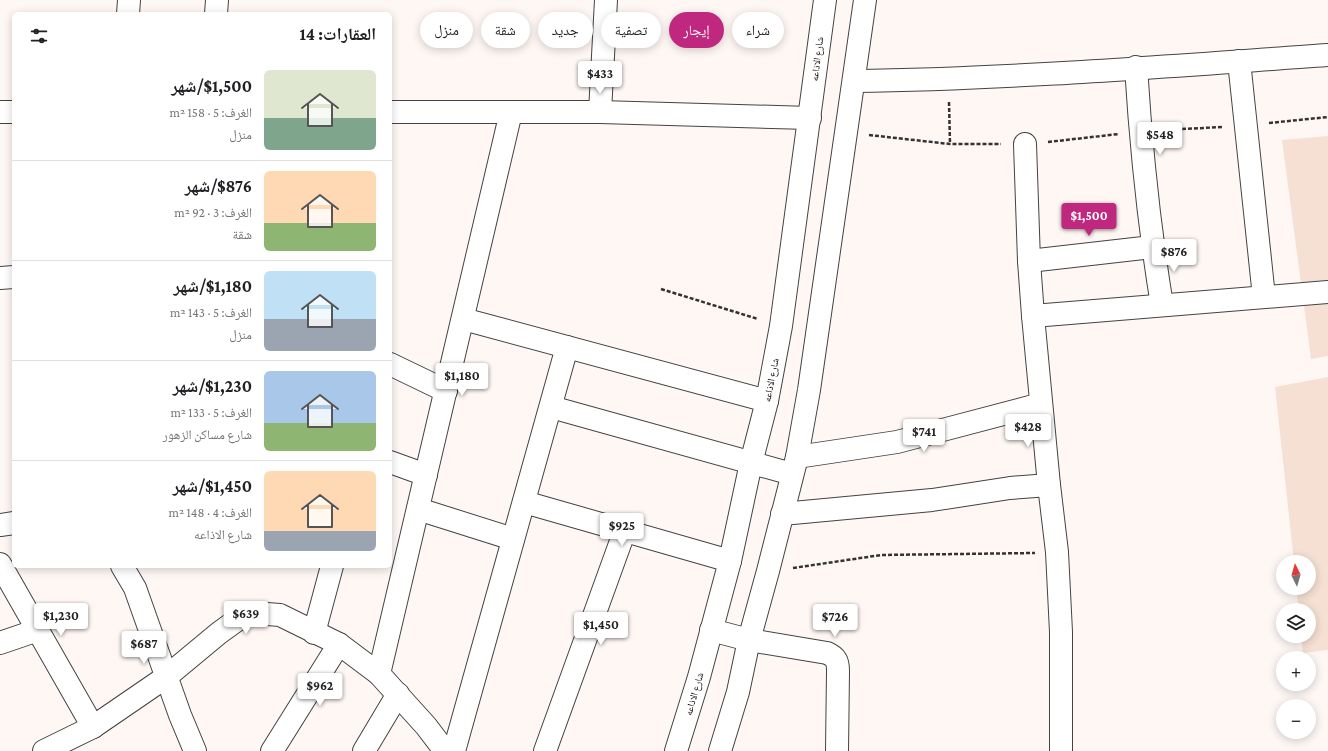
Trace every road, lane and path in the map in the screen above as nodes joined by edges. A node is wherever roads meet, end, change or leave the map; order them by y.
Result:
1 (129, 0) edge
2 (217, 0) edge
3 (606, 0) edge
4 (825, 0) edge
5 (866, 0) edge
6 (128, 12) edge
7 (216, 12) edge
8 (1328, 55) edge
9 (1239, 61) junction
10 (1136, 68) junction
11 (949, 80) junction
12 (854, 81) junction
13 (0, 112) edge
14 (12, 112) edge
15 (392, 112) edge
16 (511, 112) junction
17 (600, 112) junction
18 (1328, 117) edge
19 (810, 118) junction
20 (1246, 126) junction
21 (846, 132) junction
22 (1140, 132) junction
23 (950, 144) junction
24 (1025, 144) junction
25 (1152, 247) junction
26 (1029, 261) junction
27 (12, 277) edge
28 (0, 278) edge
29 (661, 289) dead end
30 (1328, 292) edge
31 (1264, 297) junction
32 (1162, 305) junction
33 (1033, 316) junction
34 (463, 319) junction
35 (780, 326) junction
36 (567, 347) junction
37 (392, 365) edge
38 (446, 391) junction
39 (767, 401) junction
40 (1041, 404) junction
41 (551, 407) junction
42 (392, 463) edge
43 (751, 463) junction
44 (794, 465) junction
45 (426, 475) junction
46 (1048, 485) junction
47 (524, 502) junction
48 (418, 509) junction
49 (782, 514) junction
50 (12, 523) edge
51 (0, 525) edge
52 (625, 530) junction
53 (513, 540) junction
54 (1057, 552) junction
55 (730, 561) junction
56 (0, 564) edge
57 (123, 568) edge
58 (140, 568) edge
59 (331, 568) edge
60 (768, 572) junction
61 (135, 588) junction
62 (38, 630) junction
63 (712, 630) junction
64 (314, 632) junction
65 (749, 640) junction
66 (0, 643) edge
67 (339, 644) junction
68 (379, 674) junction
69 (166, 677) junction
70 (398, 694) junction
71 (93, 727) junction
72 (727, 750) edge
73 (44, 751) edge
74 (195, 751) edge
75 (272, 751) edge
76 (364, 751) edge
77 (445, 751) edge
78 (454, 751) edge
79 (545, 751) edge
80 (676, 751) edge
81 (837, 751) edge
82 (1060, 751) edge

1 - 6 street
2 - 7 street
3 - 17 street
4 - 19 street, شارع الاذاعه
5 - 12 street
8 - 9 street
9 - 10 street
9 - 20 street
10 - 11 street
10 - 22 street
11 - 12 street
11 - 23 path
12 - 21 street
13 - 14 street
15 - 16 street
16 - 17 street
16 - 34 street
17 - 19 street
18 - 20 path
19 - 35 street, شارع الاذاعه
20 - 22 path
20 - 31 street
21 - 23 path
21 - 44 street
22 - 24 path
22 - 25 street
23 - 24 path
24 - 26 street
25 - 26 street
25 - 32 street
26 - 33 street
27 - 28 street
29 - 35 path
30 - 31 street
31 - 32 street
32 - 33 street
33 - 40 street
34 - 36 street
34 - 38 street
35 - 39 street, شارع الاذاعه
36 - 39 street
36 - 41 street
37 - 38 street
38 - 45 street
39 - 43 street, شارع الاذاعه
40 - 44 street
40 - 46 street
41 - 43 street
41 - 47 street
42 - 45 street
43 - 44 street
43 - 55 street, شارع الاذاعه
44 - 49 street
45 - 48 street
46 - 49 street
46 - 54 street
47 - 52 street
47 - 53 street
48 - 53 street
48 - 68 street
49 - 60 street
50 - 51 street
52 - 55 street
52 - 79 street
53 - 78 street
54 - 60 path
54 - 82 street
55 - 63 street, شارع الاذاعه
56 - 62 street
57 - 61 street
58 - 61 street
59 - 64 street
60 - 65 street
61 - 69 street
62 - 66 street
62 - 71 street
63 - 65 street
63 - 80 street, شارع الاذاعه
64 - 67 street
64 - 69 street
65 - 72 street
65 - 81 street
67 - 68 street
67 - 75 street
68 - 70 street
69 - 71 street
69 - 74 street
70 - 76 street
70 - 77 street
71 - 73 street

